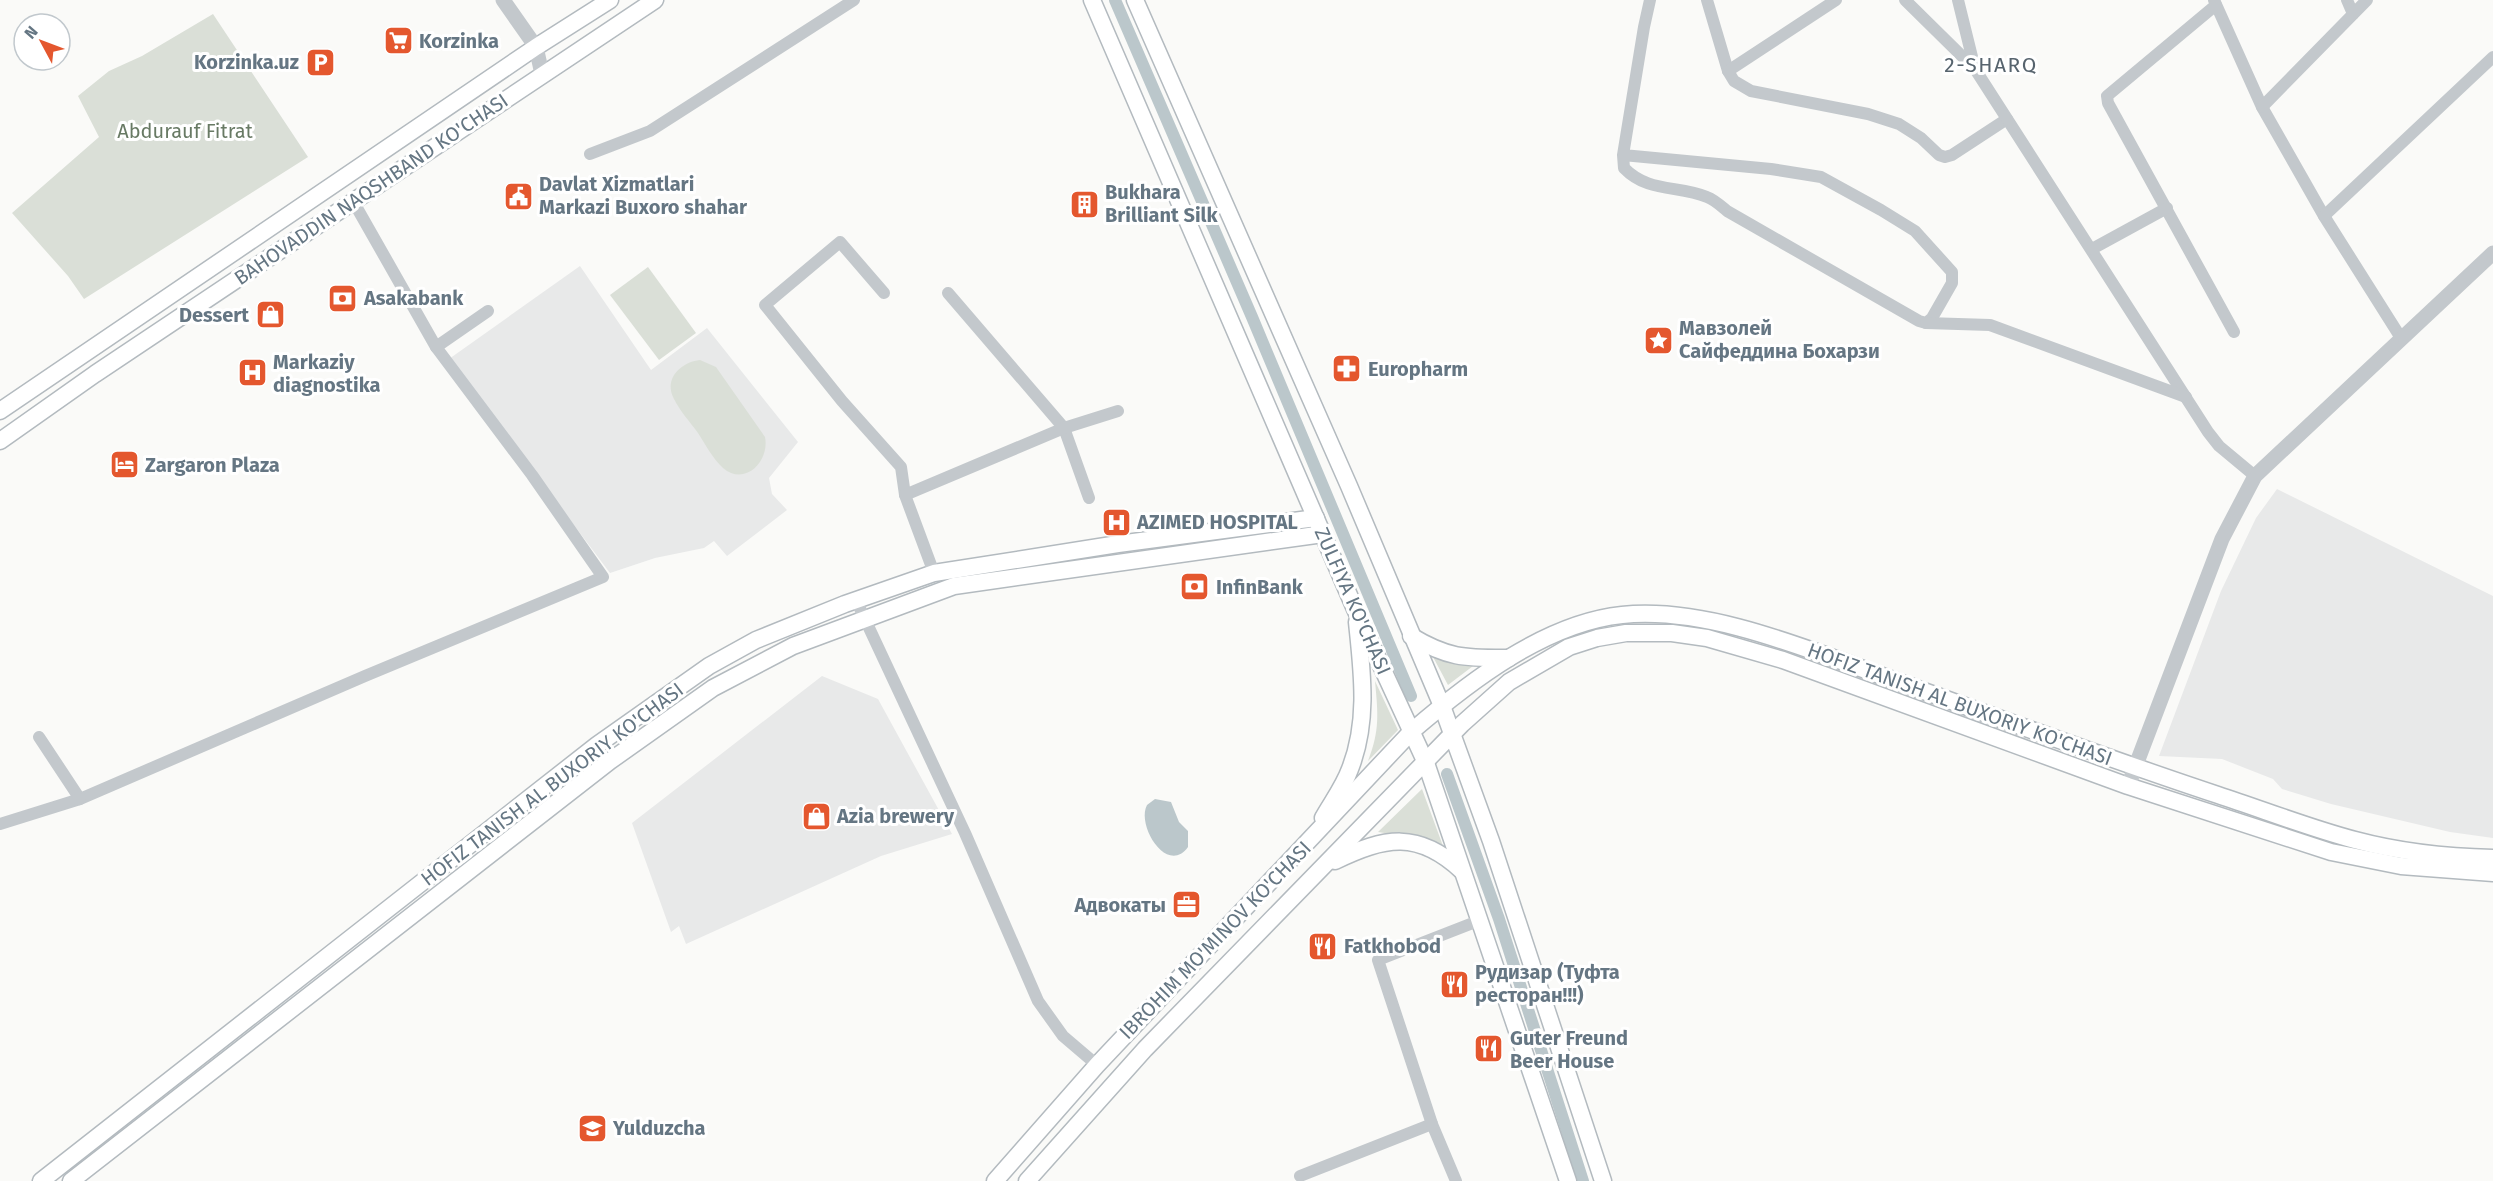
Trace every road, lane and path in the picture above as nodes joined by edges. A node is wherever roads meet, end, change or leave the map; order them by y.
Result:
1 (503, 0) edge
2 (610, 0) edge
3 (655, 0) edge
4 (854, 0) edge
5 (1092, 0) edge
6 (1135, 0) edge
7 (1650, 0) edge
8 (1707, 0) edge
9 (1836, 0) edge
10 (1905, 0) edge
11 (1958, 0) edge
12 (2347, 0) edge
13 (2367, 0) edge
14 (2215, 3) edge
15 (2354, 14) junction
16 (536, 47) junction
17 (2493, 57) edge
18 (1975, 69) junction
19 (1728, 71) junction
20 (542, 74) junction
21 (2262, 107) junction
22 (2007, 119) junction
23 (590, 154) dead end
24 (1623, 155) junction
25 (353, 201) junction
26 (2167, 208) junction
27 (2324, 216) junction
28 (2092, 249) junction
29 (2493, 253) edge
30 (884, 293) dead end
31 (948, 293) dead end
32 (488, 311) dead end
33 (1926, 323) junction
34 (2234, 332) dead end
35 (2401, 338) junction
36 (436, 347) junction
37 (2186, 397) junction
38 (0, 411) edge
39 (1118, 411) dead end
40 (1064, 428) junction
41 (0, 441) edge
42 (2255, 476) junction
43 (905, 495) junction
44 (1089, 498) dead end
45 (1316, 518) junction
46 (1323, 534) junction
47 (945, 577) junction
48 (856, 600) junction
49 (1356, 609) junction
50 (865, 620) junction
51 (1411, 636) junction
52 (1509, 658) junction
53 (1442, 706) junction
54 (1412, 731) junction
55 (1453, 734) junction
56 (39, 737) dead end
57 (1426, 763) junction
58 (2136, 767) junction
59 (2128, 786) junction
60 (80, 799) junction
61 (0, 824) edge
62 (1309, 842) junction
63 (2493, 858) edge
64 (1324, 867) junction
65 (1463, 872) junction
66 (2493, 873) edge
67 (1478, 921) junction
68 (1127, 1032) junction
69 (1145, 1049) junction
70 (1097, 1065) junction
71 (130, 1111) junction
72 (1432, 1124) junction
73 (142, 1126) junction
74 (1300, 1176) dead end
75 (41, 1181) edge
76 (71, 1181) edge
77 (995, 1181) edge
78 (1027, 1181) edge
79 (1456, 1181) edge
80 (1568, 1181) edge
81 (1602, 1181) edge

1 - 16 street
2 - 16 main road, BAHOVADDIN NAQSHBAND KO'CHASI
3 - 20 main road, BAHOVADDIN NAQSHBAND KO'CHASI
4 - 23 street
5 - 45 main road, ZULFIYA KO'CHASI
6 - 51 main road, ZULFIYA KO'CHASI
7 - 24 street
8 - 19 street
9 - 19 street
10 - 18 street
11 - 18 street
12 - 15 street
13 - 15 street
14 - 21 street
14 - 26 street
15 - 21 street
16 - 20 street
16 - 38 main road, BAHOVADDIN NAQSHBAND KO'CHASI
17 - 27 street
18 - 22 street
19 - 22 street
20 - 25 main road, BAHOVADDIN NAQSHBAND KO'CHASI
21 - 27 street
22 - 28 street
24 - 33 street
24 - 33 street
25 - 36 street
25 - 41 main road, BAHOVADDIN NAQSHBAND KO'CHASI
26 - 28 street
26 - 34 street
27 - 35 street
28 - 37 street
29 - 35 street
30 - 43 street
31 - 40 street
32 - 36 street
33 - 37 street
35 - 42 street
36 - 60 street
37 - 42 street
39 - 40 street
40 - 43 street
40 - 44 street
42 - 58 street
43 - 47 street
45 - 46 main road, ZULFIYA KO'CHASI
45 - 47 main road, HOFIZ TANISH AL BUXORIY KO'CHASI
46 - 47 main road
46 - 49 main road, ZULFIYA KO'CHASI
47 - 48 main road, HOFIZ TANISH AL BUXORIY KO'CHASI
47 - 50 main road, HOFIZ TANISH AL BUXORIY KO'CHASI
48 - 50 street
48 - 71 main road, HOFIZ TANISH AL BUXORIY KO'CHASI
49 - 54 main road, ZULFIYA KO'CHASI
49 - 62 main road
50 - 70 street
50 - 73 main road, HOFIZ TANISH AL BUXORIY KO'CHASI
51 - 52 main road
51 - 53 main road, ZULFIYA KO'CHASI
52 - 53 main road, HOFIZ TANISH AL BUXORIY KO'CHASI
52 - 58 main road, HOFIZ TANISH AL BUXORIY KO'CHASI
53 - 54 main road, IBROHIM MO'MINOV KO'CHASI
53 - 55 main road, ZULFIYA KO'CHASI
54 - 57 main road, ZULFIYA KO'CHASI
54 - 62 main road, IBROHIM MO'MINOV KO'CHASI
55 - 57 main road, IBROHIM MO'MINOV KO'CHASI
55 - 59 main road, HOFIZ TANISH AL BUXORIY KO'CHASI
55 - 81 main road, ZULFIYA KO'CHASI
56 - 60 street
57 - 64 main road, IBROHIM MO'MINOV KO'CHASI
57 - 65 main road, ZULFIYA KO'CHASI
58 - 59 street
58 - 63 main road, HOFIZ TANISH AL BUXORIY KO'CHASI
59 - 66 main road, HOFIZ TANISH AL BUXORIY KO'CHASI
60 - 61 street
62 - 68 main road, IBROHIM MO'MINOV KO'CHASI
64 - 65 main road
64 - 69 main road, IBROHIM MO'MINOV KO'CHASI
65 - 67 main road, ZULFIYA KO'CHASI
67 - 72 street
67 - 80 main road, ZULFIYA KO'CHASI
68 - 69 main road
68 - 70 main road, IBROHIM MO'MINOV KO'CHASI
69 - 78 main road, IBROHIM MO'MINOV KO'CHASI
70 - 77 main road, IBROHIM MO'MINOV KO'CHASI
71 - 73 main road
71 - 75 main road, HOFIZ TANISH AL BUXORIY KO'CHASI
72 - 74 street
72 - 79 street
73 - 76 main road, HOFIZ TANISH AL BUXORIY KO'CHASI

